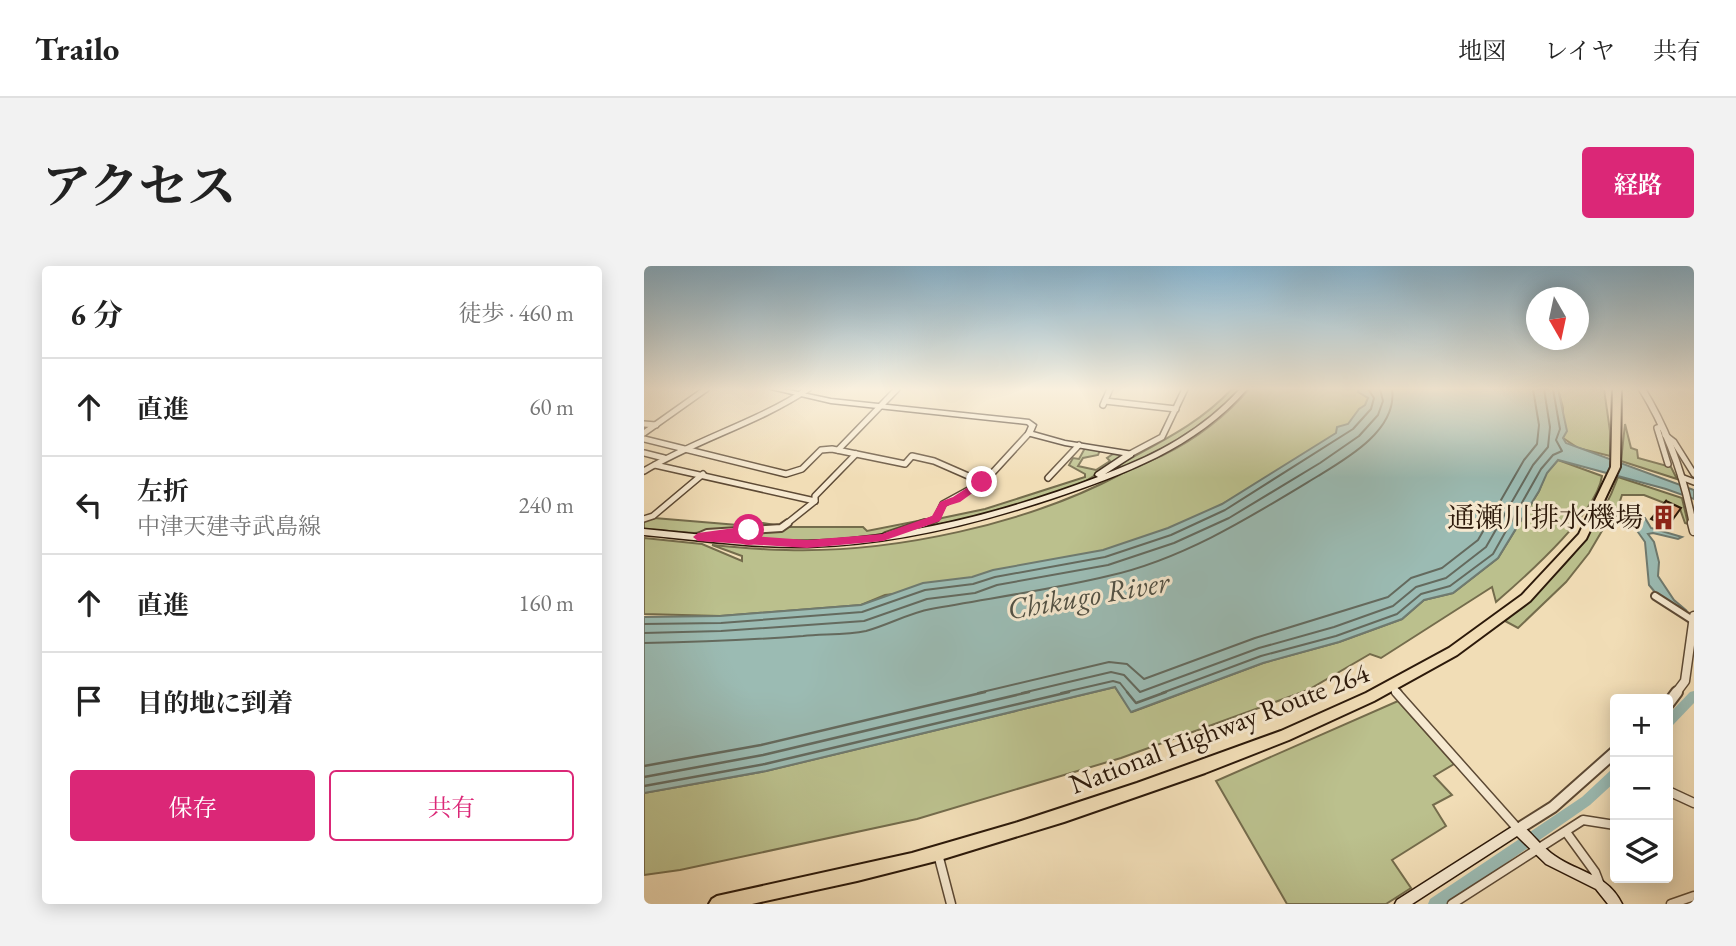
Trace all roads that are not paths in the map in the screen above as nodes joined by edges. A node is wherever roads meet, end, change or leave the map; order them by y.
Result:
1 (665, 419) edge
2 (756, 419) edge
3 (869, 419) edge
4 (997, 419) edge
5 (1171, 419) edge
6 (1212, 419) edge
7 (1620, 419) edge
8 (1657, 419) edge
9 (644, 424) edge
10 (656, 425) junction
11 (1661, 427) junction
12 (1029, 433) junction
13 (1665, 435) junction
14 (644, 436) edge
15 (1079, 445) junction
16 (684, 447) junction
17 (838, 450) junction
18 (644, 453) edge
19 (856, 454) junction
20 (1130, 454) junction
21 (664, 458) junction
22 (1668, 464) dead end
23 (654, 466) junction
24 (644, 471) edge
25 (703, 474) junction
26 (1694, 474) edge
27 (1048, 478) dead end
28 (1682, 478) junction
29 (982, 482) junction
30 (1694, 482) edge
31 (1086, 484) junction
32 (815, 501) junction
33 (1691, 508) edge
34 (644, 519) edge
35 (1694, 529) edge
36 (644, 531) edge
37 (698, 537) junction
38 (883, 537) junction
39 (1655, 596) dead end
40 (1694, 619) edge
41 (1392, 687) junction
42 (1673, 697) edge
43 (1610, 757) edge
44 (1673, 793) edge
45 (1694, 803) edge
46 (1610, 824) edge
47 (1521, 832) junction
48 (1566, 832) junction
49 (1537, 850) junction
50 (938, 854) junction
51 (1600, 884) junction
52 (1694, 896) edge
53 (717, 904) edge
54 (951, 904) edge
55 (1401, 904) edge
56 (1452, 904) edge
57 (1616, 904) edge
58 (1671, 904) edge

1 - 10 street
2 - 16 street
3 - 17 street
4 - 12 main road
5 - 20 street
6 - 31 main road
7 - 41 highway, National Highway Route 264
8 - 11 street
9 - 10 street
10 - 14 street
11 - 13 street
11 - 22 street
12 - 15 main road
12 - 29 street
13 - 26 street
13 - 28 street
14 - 16 street
15 - 20 main road
15 - 27 street
16 - 17 street
16 - 21 street
17 - 19 street
18 - 21 street
19 - 29 street
19 - 32 street
20 - 31 main road
21 - 23 street
23 - 24 street
23 - 25 street
25 - 32 street
25 - 34 street
28 - 30 street
28 - 33 street
29 - 38 street
31 - 38 main road
32 - 37 street
33 - 35 street
36 - 37 main road
37 - 38 main road
39 - 40 street
40 - 42 street
41 - 47 street
41 - 50 highway, National Highway Route 264
43 - 47 street
44 - 45 street
46 - 48 street
47 - 49 main road
47 - 55 main road
48 - 49 street
48 - 51 street
49 - 51 main road
49 - 56 street
50 - 53 highway, National Highway Route 264
50 - 54 street
51 - 57 main road
52 - 58 street

